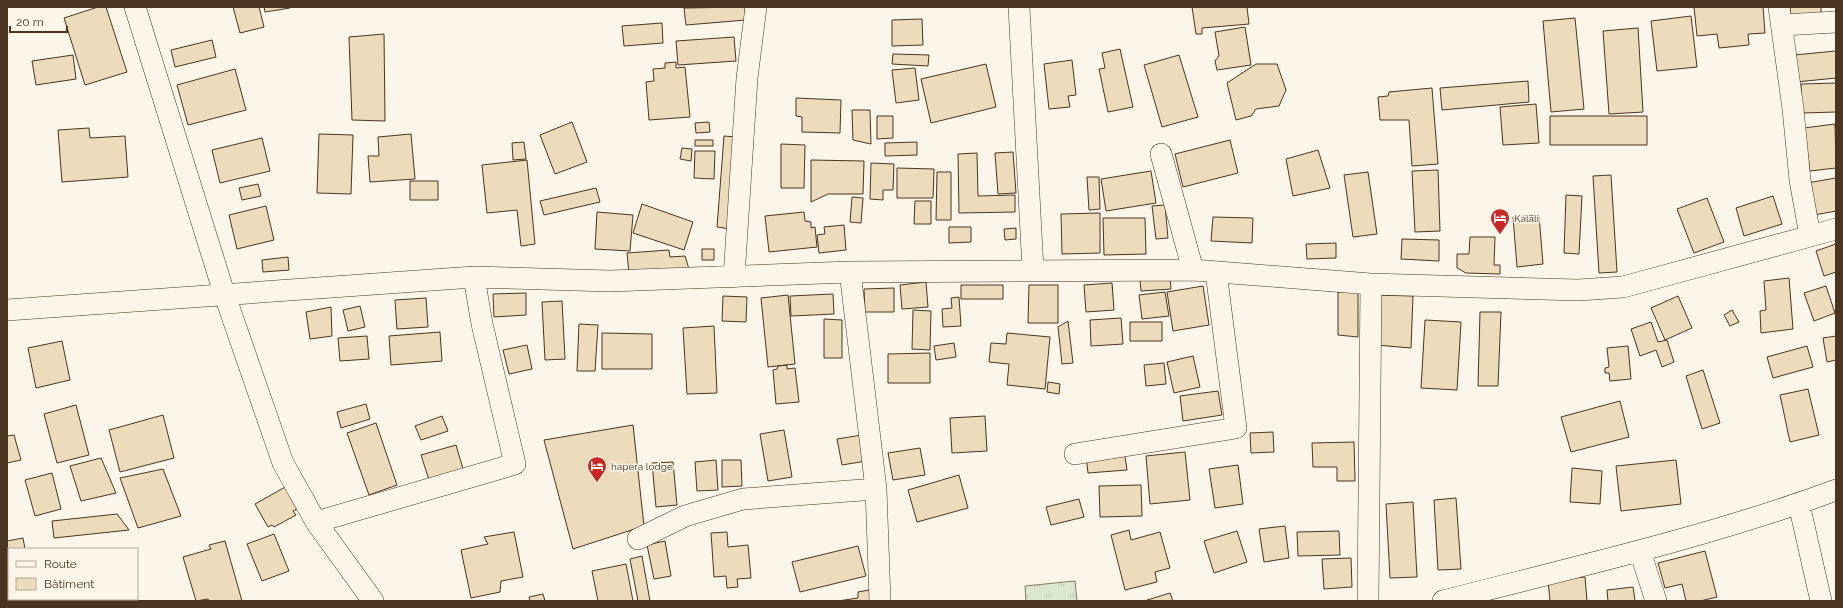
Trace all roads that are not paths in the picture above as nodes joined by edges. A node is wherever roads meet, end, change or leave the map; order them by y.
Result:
1 (135, 7) edge
2 (756, 7) edge
3 (1018, 7) edge
4 (1780, 16) edge
5 (1836, 22) edge
6 (1161, 154) dead end
7 (1836, 229) edge
8 (1810, 236) junction
9 (1033, 270) junction
10 (1193, 270) junction
11 (850, 272) junction
12 (1216, 272) junction
13 (734, 276) junction
14 (474, 277) junction
15 (1371, 284) junction
16 (224, 294) junction
17 (7, 310) edge
18 (1075, 454) dead end
19 (876, 489) junction
20 (1836, 490) edge
21 (1799, 504) junction
22 (316, 522) junction
23 (638, 539) dead end
24 (1640, 551) junction
25 (1472, 597) edge
26 (373, 601) edge
27 (880, 601) edge
28 (1368, 601) edge
29 (1444, 601) edge
30 (1656, 601) edge
31 (1821, 601) edge

1 - 16 street
2 - 13 street
3 - 9 street
4 - 5 street
4 - 8 street
6 - 10 street
7 - 8 street
8 - 15 street
9 - 10 street
9 - 11 street
10 - 12 street
11 - 13 street
11 - 19 street
12 - 15 street
12 - 18 street
13 - 14 street
14 - 16 street
14 - 22 street
15 - 28 street
16 - 17 street
16 - 22 street
19 - 23 street
19 - 27 street
20 - 21 street
21 - 24 street
21 - 31 street
22 - 26 street
24 - 25 street
24 - 30 street
25 - 29 street

